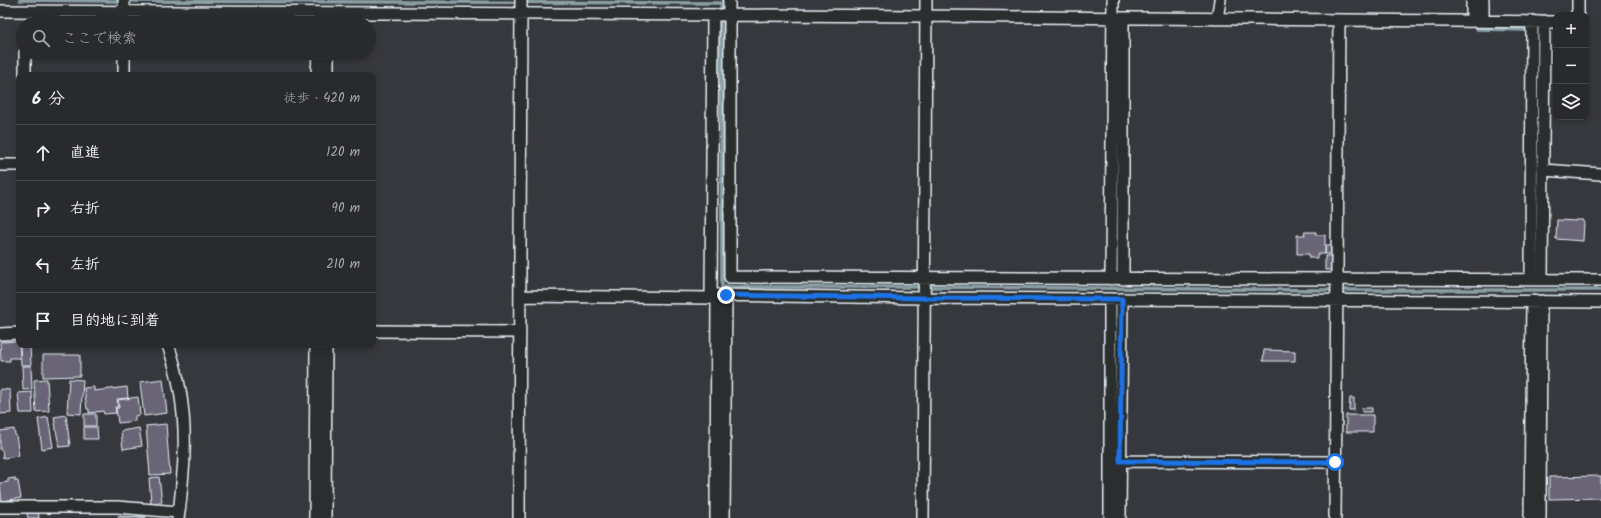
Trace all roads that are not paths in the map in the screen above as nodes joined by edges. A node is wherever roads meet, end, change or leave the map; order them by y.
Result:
1 (124, 0) edge
2 (729, 0) edge
3 (926, 0) edge
4 (1113, 0) edge
5 (1220, 0) edge
6 (1472, 0) edge
7 (1483, 0) edge
8 (1578, 0) edge
9 (521, 7) edge
10 (0, 11) edge
11 (25, 12) junction
12 (1578, 12) edge
13 (713, 15) junction
14 (730, 15) junction
15 (25, 16) edge
16 (91, 16) edge
17 (124, 16) edge
18 (359, 16) edge
19 (926, 16) junction
20 (1118, 18) junction
21 (1217, 19) junction
22 (1339, 20) junction
23 (1472, 21) junction
24 (1483, 21) junction
25 (1538, 21) junction
26 (1553, 22) edge
27 (25, 60) edge
28 (124, 60) edge
29 (318, 60) edge
30 (328, 60) edge
31 (25, 72) edge
32 (124, 72) edge
33 (317, 72) edge
34 (328, 72) edge
35 (0, 165) edge
36 (16, 165) edge
37 (1543, 170) junction
38 (1601, 174) edge
39 (924, 278) junction
40 (1111, 279) junction
41 (1123, 279) junction
42 (1337, 280) junction
43 (1530, 280) junction
44 (1542, 280) junction
45 (1601, 280) edge
46 (718, 295) junction
47 (520, 296) junction
48 (924, 298) junction
49 (1110, 299) junction
50 (1122, 299) junction
51 (1337, 300) junction
52 (1536, 301) junction
53 (1601, 302) edge
54 (376, 331) edge
55 (520, 332) junction
56 (16, 333) edge
57 (0, 334) edge
58 (169, 348) edge
59 (316, 348) edge
60 (326, 348) edge
61 (1120, 461) junction
62 (1335, 462) junction
63 (0, 507) edge
64 (179, 515) edge
65 (315, 518) edge
66 (325, 518) edge
67 (519, 518) edge
68 (716, 518) edge
69 (724, 518) edge
70 (923, 518) edge
71 (1110, 518) edge
72 (1120, 518) edge
73 (1335, 518) edge
74 (1530, 518) edge
75 (1540, 518) edge

1 - 17 street
2 - 14 street
3 - 19 street
4 - 20 street
5 - 21 street
6 - 23 street
7 - 24 street
8 - 12 street
9 - 13 street
9 - 18 street
9 - 47 street
10 - 11 street
11 - 15 street
11 - 16 street
13 - 14 street
13 - 46 street
14 - 19 street
14 - 39 street
19 - 20 street
19 - 39 street
20 - 21 street
20 - 40 street
20 - 41 street
21 - 22 street
22 - 23 street
22 - 42 street
23 - 24 street
24 - 25 street
25 - 26 street
25 - 37 street
25 - 43 street
27 - 31 street
28 - 32 street
29 - 33 street
30 - 34 street
35 - 36 street
37 - 38 street
37 - 44 street
39 - 40 street
39 - 48 street
40 - 41 street
41 - 42 street
42 - 43 street
42 - 51 street
43 - 44 street
44 - 45 street
46 - 47 street
46 - 48 street
46 - 68 street
46 - 69 street
47 - 55 street
48 - 49 street
48 - 70 street
49 - 50 street
49 - 71 street
50 - 51 street
50 - 61 street
51 - 52 street
51 - 62 street
52 - 53 street
52 - 74 street
52 - 75 street
54 - 55 street
55 - 67 street
56 - 57 street
58 - 64 street
59 - 65 street
60 - 66 street
61 - 62 street
61 - 72 street
62 - 73 street
63 - 64 street

